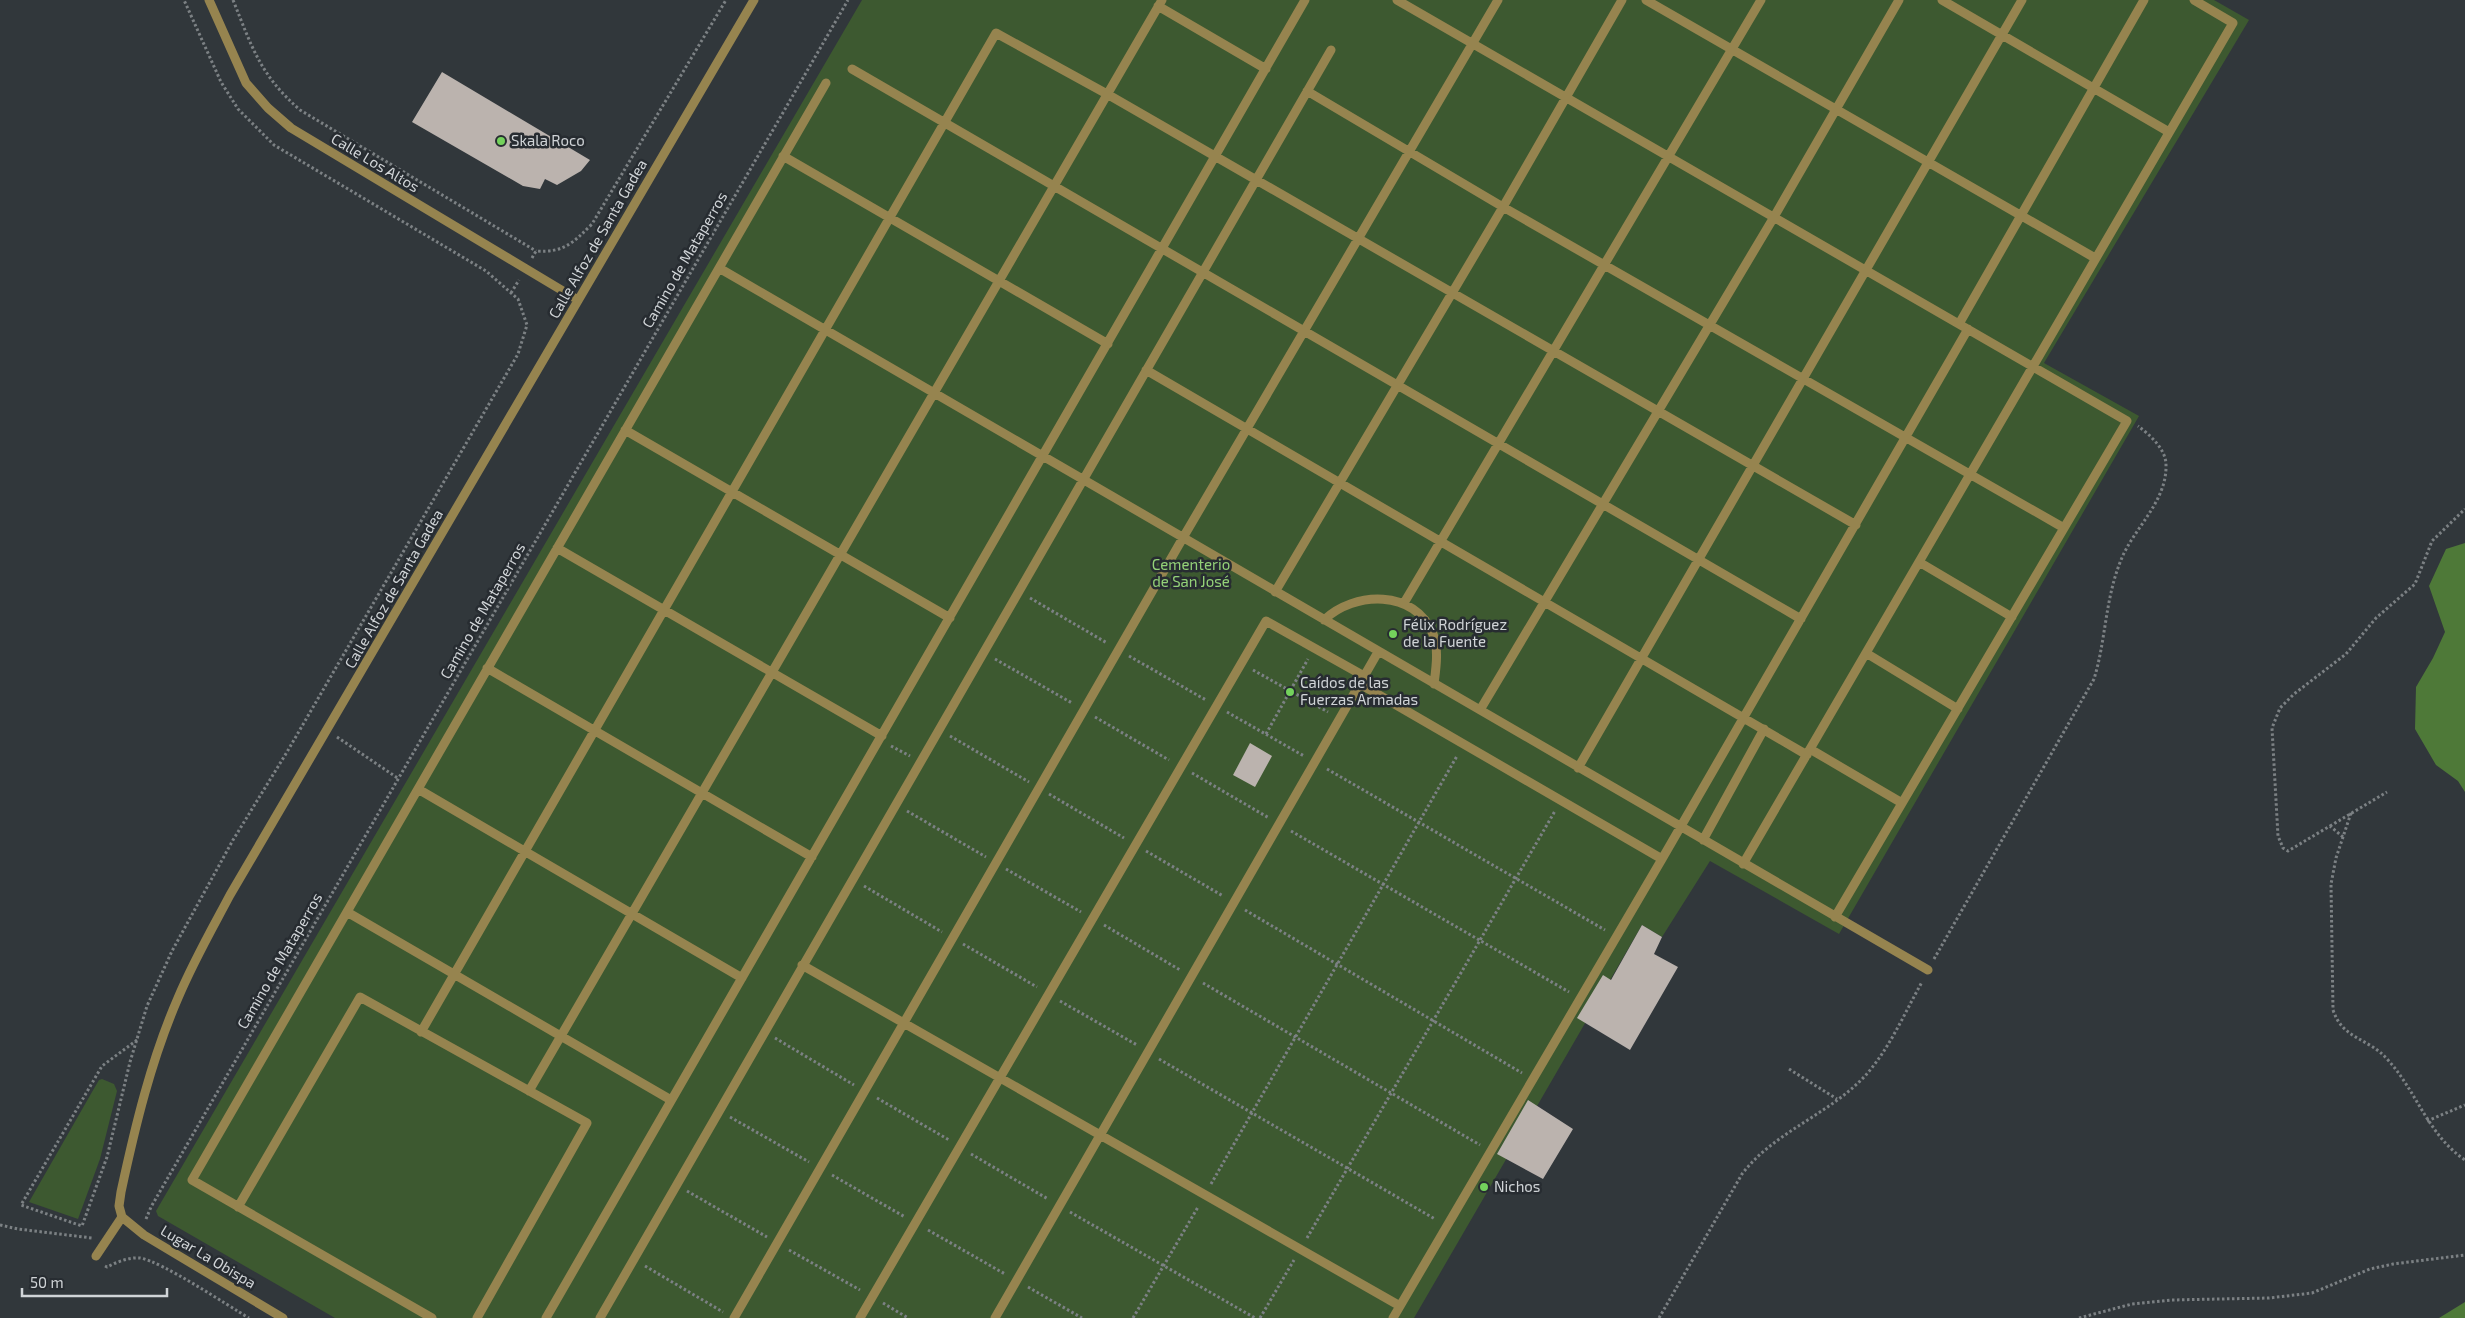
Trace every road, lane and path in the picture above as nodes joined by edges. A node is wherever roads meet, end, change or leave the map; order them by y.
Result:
1 (209, 0) edge
2 (233, 0) edge
3 (726, 0) edge
4 (754, 0) edge
5 (848, 0) edge
6 (1305, 0) edge
7 (1398, 0) edge
8 (1498, 0) edge
9 (1622, 0) edge
10 (1646, 0) edge
11 (1761, 0) edge
12 (1899, 0) edge
13 (1942, 0) edge
14 (2022, 0) edge
15 (2144, 0) edge
16 (2194, 0) edge
17 (1160, 3) edge
18 (2002, 35) junction
19 (1472, 44) junction
20 (1733, 49) junction
21 (1330, 50) dead end
22 (852, 69) dead end
23 (1266, 69) junction
24 (826, 83) dead end
25 (2094, 88) junction
26 (1307, 91) junction
27 (1107, 94) junction
28 (1566, 98) junction
29 (1836, 109) junction
30 (945, 123) junction
31 (2169, 132) junction
32 (1410, 150) junction
33 (784, 156) junction
34 (1215, 158) junction
35 (1669, 158) junction
36 (1929, 162) junction
37 (1256, 180) junction
38 (1054, 186) junction
39 (1503, 207) junction
40 (2021, 215) junction
41 (1774, 217) junction
42 (891, 218) junction
43 (1358, 239) junction
44 (1162, 249) junction
45 (536, 251) junction
46 (2095, 258) junction
47 (1605, 265) junction
48 (719, 268) junction
49 (526, 270) junction
50 (1866, 270) junction
51 (1203, 272) junction
52 (999, 281) junction
53 (1452, 294) junction
54 (578, 300) junction
55 (1710, 325) junction
56 (1963, 326) junction
57 (827, 330) junction
58 (1304, 331) junction
59 (1108, 344) junction
60 (1553, 352) junction
61 (2033, 366) junction
62 (1146, 370) junction
63 (1804, 379) junction
64 (1398, 385) junction
65 (933, 393) junction
66 (1658, 412) junction
67 (2127, 421) junction
68 (1247, 428) junction
69 (625, 430) junction
70 (1906, 439) junction
71 (1498, 444) junction
72 (1043, 457) junction
73 (1753, 466) junction
74 (1970, 474) junction
75 (1083, 480) junction
76 (1340, 482) junction
77 (733, 492) junction
78 (1603, 504) junction
79 (2465, 509) edge
80 (1856, 525) junction
81 (2064, 528) junction
82 (1184, 536) junction
83 (1441, 540) junction
84 (557, 548) junction
85 (840, 554) junction
86 (1699, 560) junction
87 (1919, 562) junction
88 (1275, 592) junction
89 (1545, 601) junction
90 (1404, 603) junction
91 (665, 610) junction
92 (2012, 617) junction
93 (950, 618) junction
94 (1801, 619) junction
95 (1324, 620) junction
96 (1314, 647) junction
97 (1378, 652) junction
98 (1866, 653) junction
99 (1642, 658) junction
100 (1241, 664) junction
101 (487, 668) junction
102 (772, 672) junction
103 (1362, 680) junction
104 (1434, 684) junction
105 (1290, 692) junction
106 (1958, 709) junction
107 (1480, 710) junction
108 (1743, 717) junction
109 (1340, 718) junction
110 (327, 730) junction
111 (1764, 730) junction
112 (595, 732) junction
113 (1266, 734) dead end
114 (881, 738) junction
115 (1464, 744) junction
116 (1808, 752) junction
117 (920, 762) junction
118 (1578, 768) junction
119 (399, 779) junction
120 (418, 789) junction
121 (2388, 792) dead end
122 (702, 793) junction
123 (1562, 800) junction
124 (1902, 804) junction
125 (2351, 814) junction
126 (2330, 826) junction
127 (1679, 827) junction
128 (2343, 837) junction
129 (1703, 840) junction
130 (526, 852) junction
131 (812, 857) junction
132 (1662, 859) junction
133 (1743, 864) junction
134 (347, 912) junction
135 (632, 914) junction
136 (1835, 918) junction
137 (802, 965) junction
138 (1928, 970) junction
139 (455, 975) junction
140 (742, 978) junction
141 (904, 1024) junction
142 (421, 1032) junction
143 (764, 1032) junction
144 (561, 1036) junction
145 (136, 1040) junction
146 (1789, 1069) dead end
147 (1000, 1078) junction
148 (530, 1091) junction
149 (865, 1091) junction
150 (1837, 1099) junction
151 (671, 1100) junction
152 (2465, 1105) edge
153 (719, 1110) junction
154 (2428, 1121) junction
155 (1100, 1135) junction
156 (960, 1147) junction
157 (2465, 1160) edge
158 (820, 1168) junction
159 (676, 1185) junction
160 (1205, 1194) junction
161 (1060, 1206) junction
162 (238, 1207) junction
163 (122, 1217) junction
164 (915, 1223) junction
165 (0, 1225) edge
166 (144, 1235) junction
167 (107, 1240) junction
168 (777, 1243) junction
169 (1301, 1249) junction
170 (2465, 1255) edge
171 (96, 1256) joint
172 (633, 1259) junction
173 (1163, 1267) junction
174 (1016, 1280) junction
175 (872, 1297) junction
176 (1400, 1306) junction
177 (249, 1318) edge
178 (283, 1318) edge
179 (432, 1318) edge
180 (477, 1318) edge
181 (546, 1318) edge
182 (600, 1318) edge
183 (734, 1318) edge
184 (860, 1318) edge
185 (908, 1318) edge
186 (995, 1318) edge
187 (1082, 1318) edge
188 (1133, 1318) edge
189 (1255, 1318) edge
190 (1260, 1318) edge
191 (1393, 1318) edge
192 (1659, 1318) edge
193 (2079, 1318) edge

1 - 49 street, Calle Los Altos
2 - 45 path
3 - 45 path
4 - 54 street, Calle Alfoz de Santa Gadea
5 - 119 path, Camino de Mataperros
6 - 23 street
7 - 19 street
8 - 19 street
9 - 28 street
10 - 20 street
11 - 20 street
12 - 29 street
13 - 18 street
14 - 18 street
15 - 25 street
16 - 31 street
17 - 23 street
17 - 27 street
18 - 25 street
18 - 36 street
19 - 28 street
19 - 32 street
20 - 29 street
20 - 35 street
21 - 26 street
22 - 30 street
23 - 34 street
24 - 33 street
25 - 31 street
25 - 40 street
26 - 32 street
26 - 37 street
27 - 30 street
27 - 34 street
27 - 38 street
28 - 35 street
28 - 39 street
29 - 36 street
29 - 41 street
30 - 38 street
30 - 42 street
31 - 46 street
32 - 39 street
32 - 43 street
33 - 42 street
33 - 48 street
34 - 37 street
34 - 44 street
35 - 41 street
35 - 47 street
36 - 40 street
36 - 50 street
37 - 43 street
37 - 51 street
38 - 44 street
38 - 52 street
39 - 47 street
39 - 53 street
40 - 46 street
40 - 56 street
41 - 50 street
41 - 55 street
42 - 52 street
42 - 57 street
43 - 53 street
43 - 58 street
44 - 51 street
44 - 59 street
45 - 49 path
46 - 61 street
47 - 55 street
47 - 60 street
48 - 57 street
48 - 69 street
49 - 54 street, Calle Los Altos
49 - 145 path
50 - 56 street
50 - 63 street
51 - 58 street
51 - 62 street
52 - 59 street
52 - 65 street
53 - 60 street
53 - 64 street
54 - 110 street, Calle Alfoz de Santa Gadea
55 - 63 street
55 - 66 street
56 - 61 street
56 - 70 street
57 - 65 street
57 - 77 street
58 - 64 street
58 - 68 street
59 - 72 street
60 - 66 street
60 - 71 street
61 - 67 street
61 - 74 street
62 - 68 street
62 - 75 street
63 - 70 street
63 - 73 street
64 - 71 street
64 - 76 street
65 - 72 street
65 - 85 street
66 - 73 street
66 - 78 street
67 - 81 street
67 - 138 path
68 - 76 street
68 - 82 street
69 - 77 street
69 - 84 street
70 - 74 street
70 - 80 street
71 - 78 street
71 - 83 street
72 - 75 street
72 - 93 street
73 - 80 street
73 - 86 street
74 - 81 street
74 - 87 street
75 - 82 street
75 - 117 street
76 - 83 street
76 - 88 street
77 - 85 street
77 - 91 street
78 - 86 street
78 - 89 street
79 - 126 path
80 - 94 street
81 - 92 street
82 - 88 street
82 - 141 street
83 - 89 street
83 - 90 street
84 - 91 street
84 - 101 street
85 - 93 street
85 - 102 street
86 - 94 street
86 - 99 street
87 - 92 street
87 - 98 street
88 - 95 street
89 - 99 street
89 - 107 street
90 - 95 street
90 - 104 street
91 - 102 street
91 - 112 street
92 - 106 street
93 - 114 street
94 - 108 street
95 - 97 street
96 - 100 street
96 - 103 street
96 - 105 path
97 - 103 street
97 - 104 street
98 - 106 street
98 - 116 street
99 - 108 street
99 - 118 street
100 - 105 path
100 - 147 street
101 - 112 street
101 - 120 street
102 - 114 street
102 - 122 street
103 - 109 street
103 - 115 street
104 - 107 street
105 - 109 path
105 - 113 path
106 - 124 street
107 - 118 street
108 - 111 street
108 - 127 street
109 - 155 street
110 - 119 path
110 - 163 street, Calle Alfoz de Santa Gadea
111 - 116 street
111 - 129 street
112 - 122 street
112 - 130 street
114 - 117 path
114 - 131 street
115 - 123 street
115 - 160 path
116 - 124 street
116 - 133 street
117 - 137 street
118 - 127 street
119 - 166 path, Camino de Mataperros
120 - 130 street
120 - 134 street
121 - 125 path
122 - 131 street
122 - 135 street
123 - 132 street
123 - 169 path
124 - 136 street
125 - 126 path
125 - 128 path
126 - 128 path
127 - 129 street
127 - 132 street
128 - 154 path
129 - 133 street
130 - 135 street
130 - 139 street
131 - 140 street
132 - 176 street
133 - 136 street
134 - 139 street
134 - 162 street
135 - 140 street
135 - 144 street
136 - 138 street
137 - 141 street
137 - 143 street
138 - 150 path
139 - 142 street
139 - 144 street
140 - 151 street
141 - 147 street
141 - 149 street
142 - 148 street
142 - 162 street
143 - 149 path
143 - 153 street
144 - 148 street
144 - 151 street
145 - 145 path
146 - 150 path
147 - 155 street
147 - 156 street
148 - 180 street
149 - 156 path
149 - 158 street
150 - 192 path
151 - 181 street
152 - 154 path
153 - 158 path
153 - 159 street
154 - 157 path
155 - 160 street
155 - 161 street
156 - 161 path
156 - 164 street
158 - 164 path
158 - 168 street
159 - 168 path
159 - 172 street
160 - 169 street
160 - 173 path
161 - 173 path
161 - 174 street
162 - 179 street
163 - 166 street, Lugar La Obispa
163 - 167 street
164 - 174 path
164 - 175 street
165 - 167 path
166 - 178 street, Lugar La Obispa
167 - 171 street
168 - 175 path
168 - 183 street
169 - 176 street
169 - 190 path
170 - 193 path
171 - 177 path
172 - 182 street
172 - 183 path
173 - 188 path
173 - 189 path
174 - 186 street
174 - 187 path
175 - 184 street
175 - 185 path
176 - 191 street

